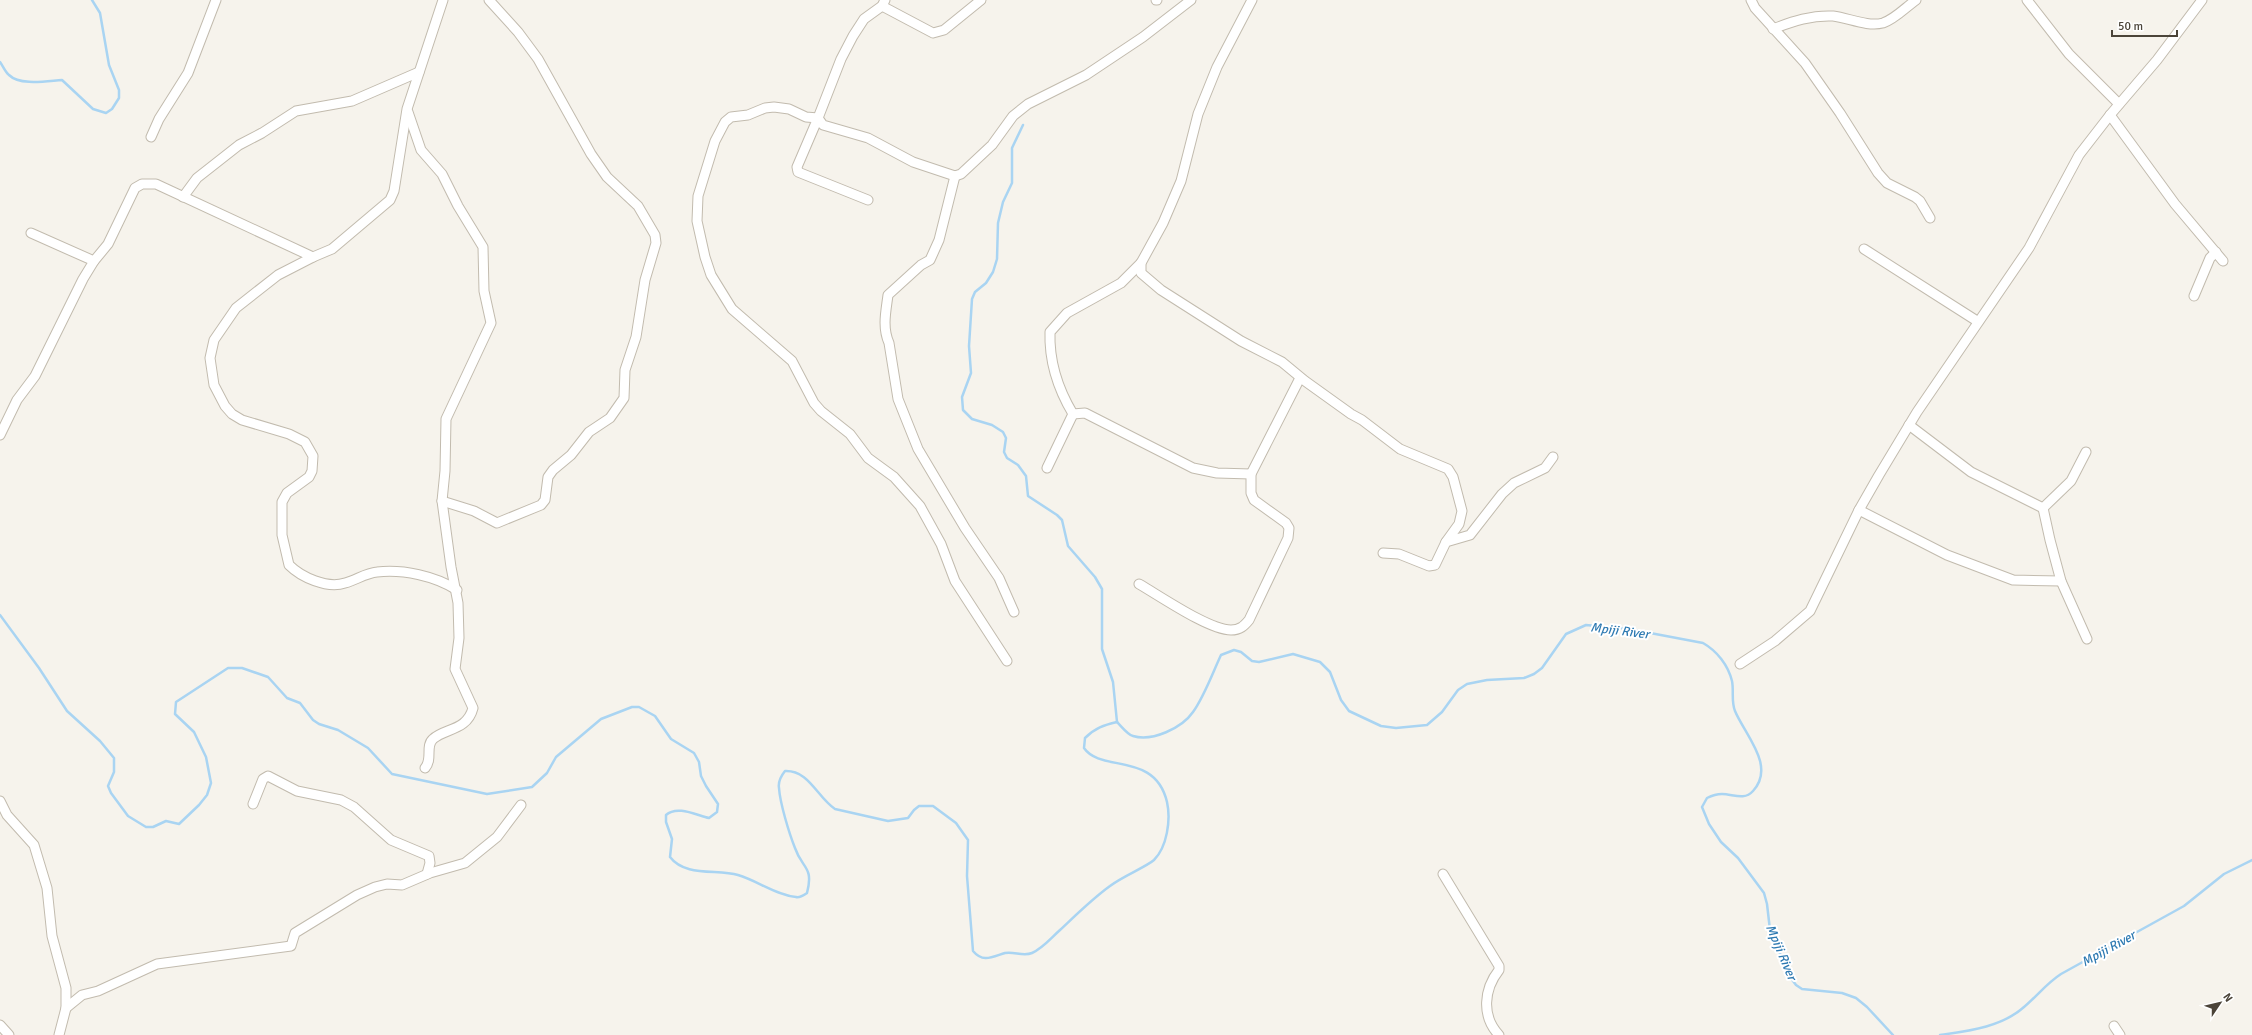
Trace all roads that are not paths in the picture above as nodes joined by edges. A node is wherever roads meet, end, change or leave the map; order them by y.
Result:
1 (216, 0) edge
2 (443, 0) edge
3 (488, 0) edge
4 (981, 0) edge
5 (1190, 0) edge
6 (1252, 0) edge
7 (1751, 0) edge
8 (1916, 0) edge
9 (2027, 0) edge
10 (2202, 0) edge
11 (884, 3) edge
12 (1773, 29) junction
13 (419, 72) junction
14 (2119, 104) junction
15 (408, 109) junction
16 (2110, 115) junction
17 (818, 118) junction
18 (151, 137) dead end
19 (955, 176) junction
20 (183, 197) junction
21 (868, 200) dead end
22 (1930, 218) dead end
23 (31, 233) dead end
24 (1864, 249) dead end
25 (2216, 252) junction
26 (313, 257) junction
27 (2223, 260) dead end
28 (94, 261) junction
29 (1141, 262) junction
30 (2194, 296) dead end
31 (1977, 320) junction
32 (1300, 378) junction
33 (1073, 414) junction
34 (1909, 425) junction
35 (0, 435) edge
36 (2086, 452) dead end
37 (1553, 456) dead end
38 (1047, 468) dead end
39 (1251, 474) junction
40 (442, 501) junction
41 (2043, 508) junction
42 (1859, 510) junction
43 (1446, 542) junction
44 (1383, 553) dead end
45 (2061, 581) junction
46 (1140, 584) dead end
47 (457, 590) junction
48 (1014, 612) dead end
49 (2087, 639) dead end
50 (1007, 661) dead end
51 (1740, 664) dead end
52 (424, 768) dead end
53 (0, 801) edge
54 (253, 804) dead end
55 (521, 806) dead end
56 (427, 874) junction
57 (1443, 874) dead end
58 (66, 1008) junction
59 (0, 1025) edge
60 (2114, 1026) dead end
61 (10, 1035) edge
62 (59, 1035) edge
63 (1499, 1035) edge
64 (2120, 1035) edge

1 - 18 street
2 - 13 street
3 - 40 street
4 - 11 street
5 - 19 street
6 - 29 street
7 - 12 street
8 - 12 street
9 - 14 street
10 - 14 street
11 - 17 street
12 - 22 street
13 - 15 street
13 - 20 street
14 - 16 street
15 - 26 street
15 - 40 street
16 - 25 street
16 - 31 street
17 - 19 street
17 - 21 street
17 - 50 street
19 - 48 street
20 - 26 street
20 - 28 street
23 - 28 street
24 - 31 street
25 - 27 street
25 - 30 street
26 - 47 street
28 - 35 street
29 - 32 street
29 - 33 street
31 - 34 street
32 - 39 street
32 - 43 street
33 - 38 street
33 - 39 street
34 - 41 street
34 - 42 street
36 - 41 street
37 - 43 street
39 - 46 street
40 - 47 street
41 - 45 street
42 - 45 street
42 - 51 street
43 - 44 street
45 - 49 street
47 - 52 street
53 - 58 street
54 - 56 street
55 - 56 street
56 - 58 street
57 - 63 street
58 - 62 street
59 - 61 street
60 - 64 street

